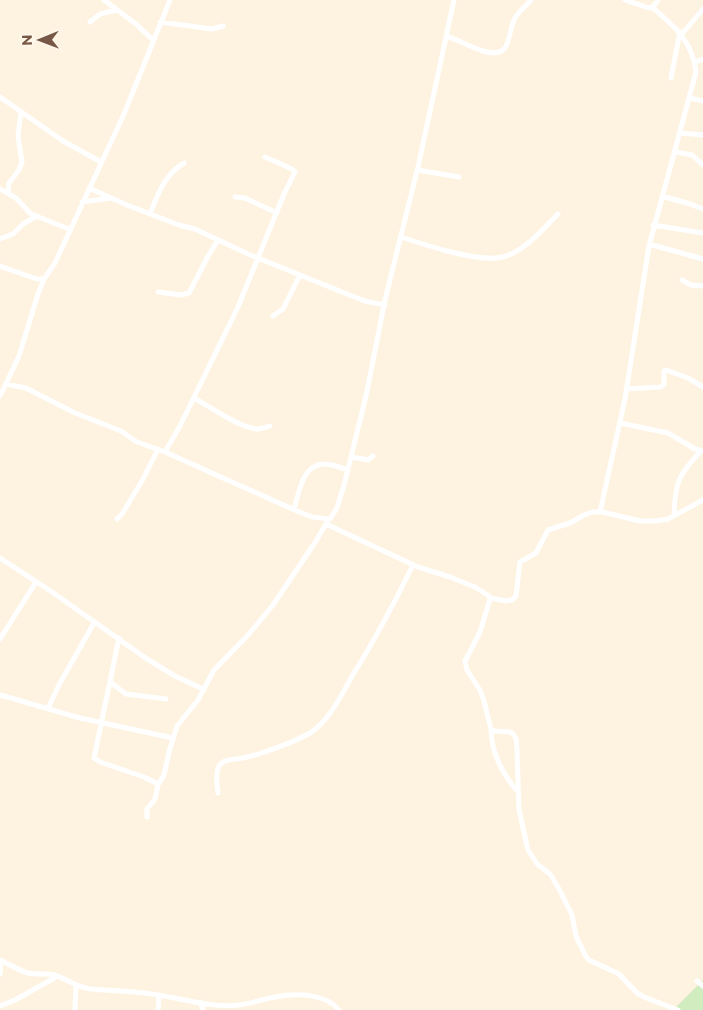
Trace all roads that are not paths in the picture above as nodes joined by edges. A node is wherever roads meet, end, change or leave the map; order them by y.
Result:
1 (104, 0) edge
2 (170, 0) edge
3 (454, 0) edge
4 (531, 0) edge
5 (625, 0) edge
6 (658, 0) edge
7 (652, 7) junction
8 (703, 9) edge
9 (117, 10) junction
10 (90, 22) dead end
11 (160, 22) junction
12 (223, 26) dead end
13 (146, 33) junction
14 (156, 33) junction
15 (680, 33) junction
16 (446, 36) junction
17 (153, 40) junction
18 (703, 60) edge
19 (695, 62) junction
20 (671, 78) dead end
21 (0, 97) edge
22 (690, 98) junction
23 (703, 101) edge
24 (21, 111) junction
25 (681, 133) junction
26 (703, 135) edge
27 (676, 152) junction
28 (265, 157) dead end
29 (101, 162) junction
30 (184, 163) dead end
31 (703, 165) edge
32 (417, 170) junction
33 (459, 177) dead end
34 (89, 188) junction
35 (0, 189) edge
36 (8, 194) junction
37 (235, 196) dead end
38 (662, 196) junction
39 (111, 198) junction
40 (82, 202) junction
41 (703, 210) edge
42 (276, 213) junction
43 (150, 214) junction
44 (558, 214) dead end
45 (37, 216) junction
46 (653, 225) junction
47 (69, 229) junction
48 (703, 233) edge
49 (401, 237) junction
50 (0, 239) edge
51 (218, 240) junction
52 (649, 244) junction
53 (258, 258) junction
54 (703, 258) edge
55 (0, 266) edge
56 (300, 275) junction
57 (44, 280) junction
58 (682, 280) dead end
59 (703, 286) edge
60 (158, 292) dead end
61 (385, 305) junction
62 (273, 316) dead end
63 (702, 384) edge
64 (3, 387) edge
65 (626, 389) junction
66 (0, 396) edge
67 (194, 398) junction
68 (620, 423) junction
69 (270, 426) dead end
70 (158, 450) junction
71 (702, 451) edge
72 (165, 452) junction
73 (372, 456) dead end
74 (352, 457) junction
75 (348, 470) junction
76 (703, 500) edge
77 (294, 509) junction
78 (600, 512) junction
79 (674, 516) junction
80 (117, 519) dead end
81 (327, 522) junction
82 (0, 558) edge
83 (413, 565) junction
84 (36, 582) junction
85 (490, 598) junction
86 (94, 623) junction
87 (119, 638) junction
88 (0, 639) edge
89 (110, 682) junction
90 (203, 690) junction
91 (0, 695) edge
92 (166, 699) dead end
93 (48, 708) junction
94 (103, 723) junction
95 (491, 729) junction
96 (173, 738) junction
97 (158, 784) junction
98 (218, 792) dead end
99 (517, 792) junction
100 (148, 817) dead end
101 (1, 961) edge
102 (0, 974) edge
103 (58, 976) junction
104 (696, 981) dead end
105 (76, 985) junction
106 (703, 986) edge
107 (159, 995) junction
108 (200, 1002) junction
109 (0, 1006) edge
110 (74, 1010) edge
111 (158, 1010) edge
112 (203, 1010) edge
113 (339, 1010) edge
114 (678, 1010) edge

1 - 9 street
2 - 11 street
3 - 16 street
4 - 16 street
5 - 7 street
6 - 7 street
7 - 15 street
8 - 15 street
9 - 10 street
9 - 13 street
11 - 12 street
11 - 14 street
13 - 14 street
13 - 17 street
14 - 17 street
15 - 19 street
15 - 20 street
16 - 32 street
17 - 29 street
18 - 19 street
19 - 22 street
21 - 24 street
22 - 23 street
22 - 25 street
24 - 29 street
24 - 36 street
25 - 26 street
25 - 27 street
27 - 31 street
27 - 38 street
28 - 42 street
29 - 34 street
30 - 43 street
32 - 33 street
32 - 49 street
34 - 39 street
34 - 40 street
35 - 36 street
36 - 45 street
37 - 42 street
38 - 41 street
38 - 46 street
39 - 40 street
39 - 43 street
40 - 47 street
42 - 53 street
43 - 51 street
44 - 49 street
45 - 47 street
45 - 50 street
46 - 48 street
46 - 52 street
47 - 57 street
49 - 61 street
51 - 53 street
51 - 60 street
52 - 54 street
52 - 65 street
53 - 56 street
53 - 67 street
55 - 57 street
56 - 61 street
56 - 62 street
57 - 64 street
58 - 59 street
61 - 74 street
63 - 65 street
64 - 66 street
64 - 70 street
65 - 68 street
67 - 69 street
67 - 72 street
68 - 71 street
68 - 78 street
70 - 72 street
70 - 80 street
71 - 79 street
72 - 77 street
73 - 74 street
74 - 75 street
75 - 77 street
75 - 81 street
76 - 79 street
77 - 81 street
78 - 79 street
78 - 85 street
81 - 83 street
81 - 90 street
82 - 84 street
83 - 85 street
83 - 98 street
84 - 86 street
84 - 88 street
85 - 95 street
86 - 87 street
86 - 93 street
87 - 89 street
87 - 90 street
89 - 92 street
89 - 94 street
90 - 96 street
91 - 93 street
93 - 94 street
94 - 96 street
94 - 97 street
95 - 99 street
95 - 99 street
96 - 97 street
97 - 100 street
99 - 114 street
101 - 102 street
101 - 103 street
103 - 105 street
103 - 109 street
104 - 106 street
105 - 107 street
105 - 110 street
107 - 108 street
107 - 111 street
108 - 112 street
108 - 113 street

